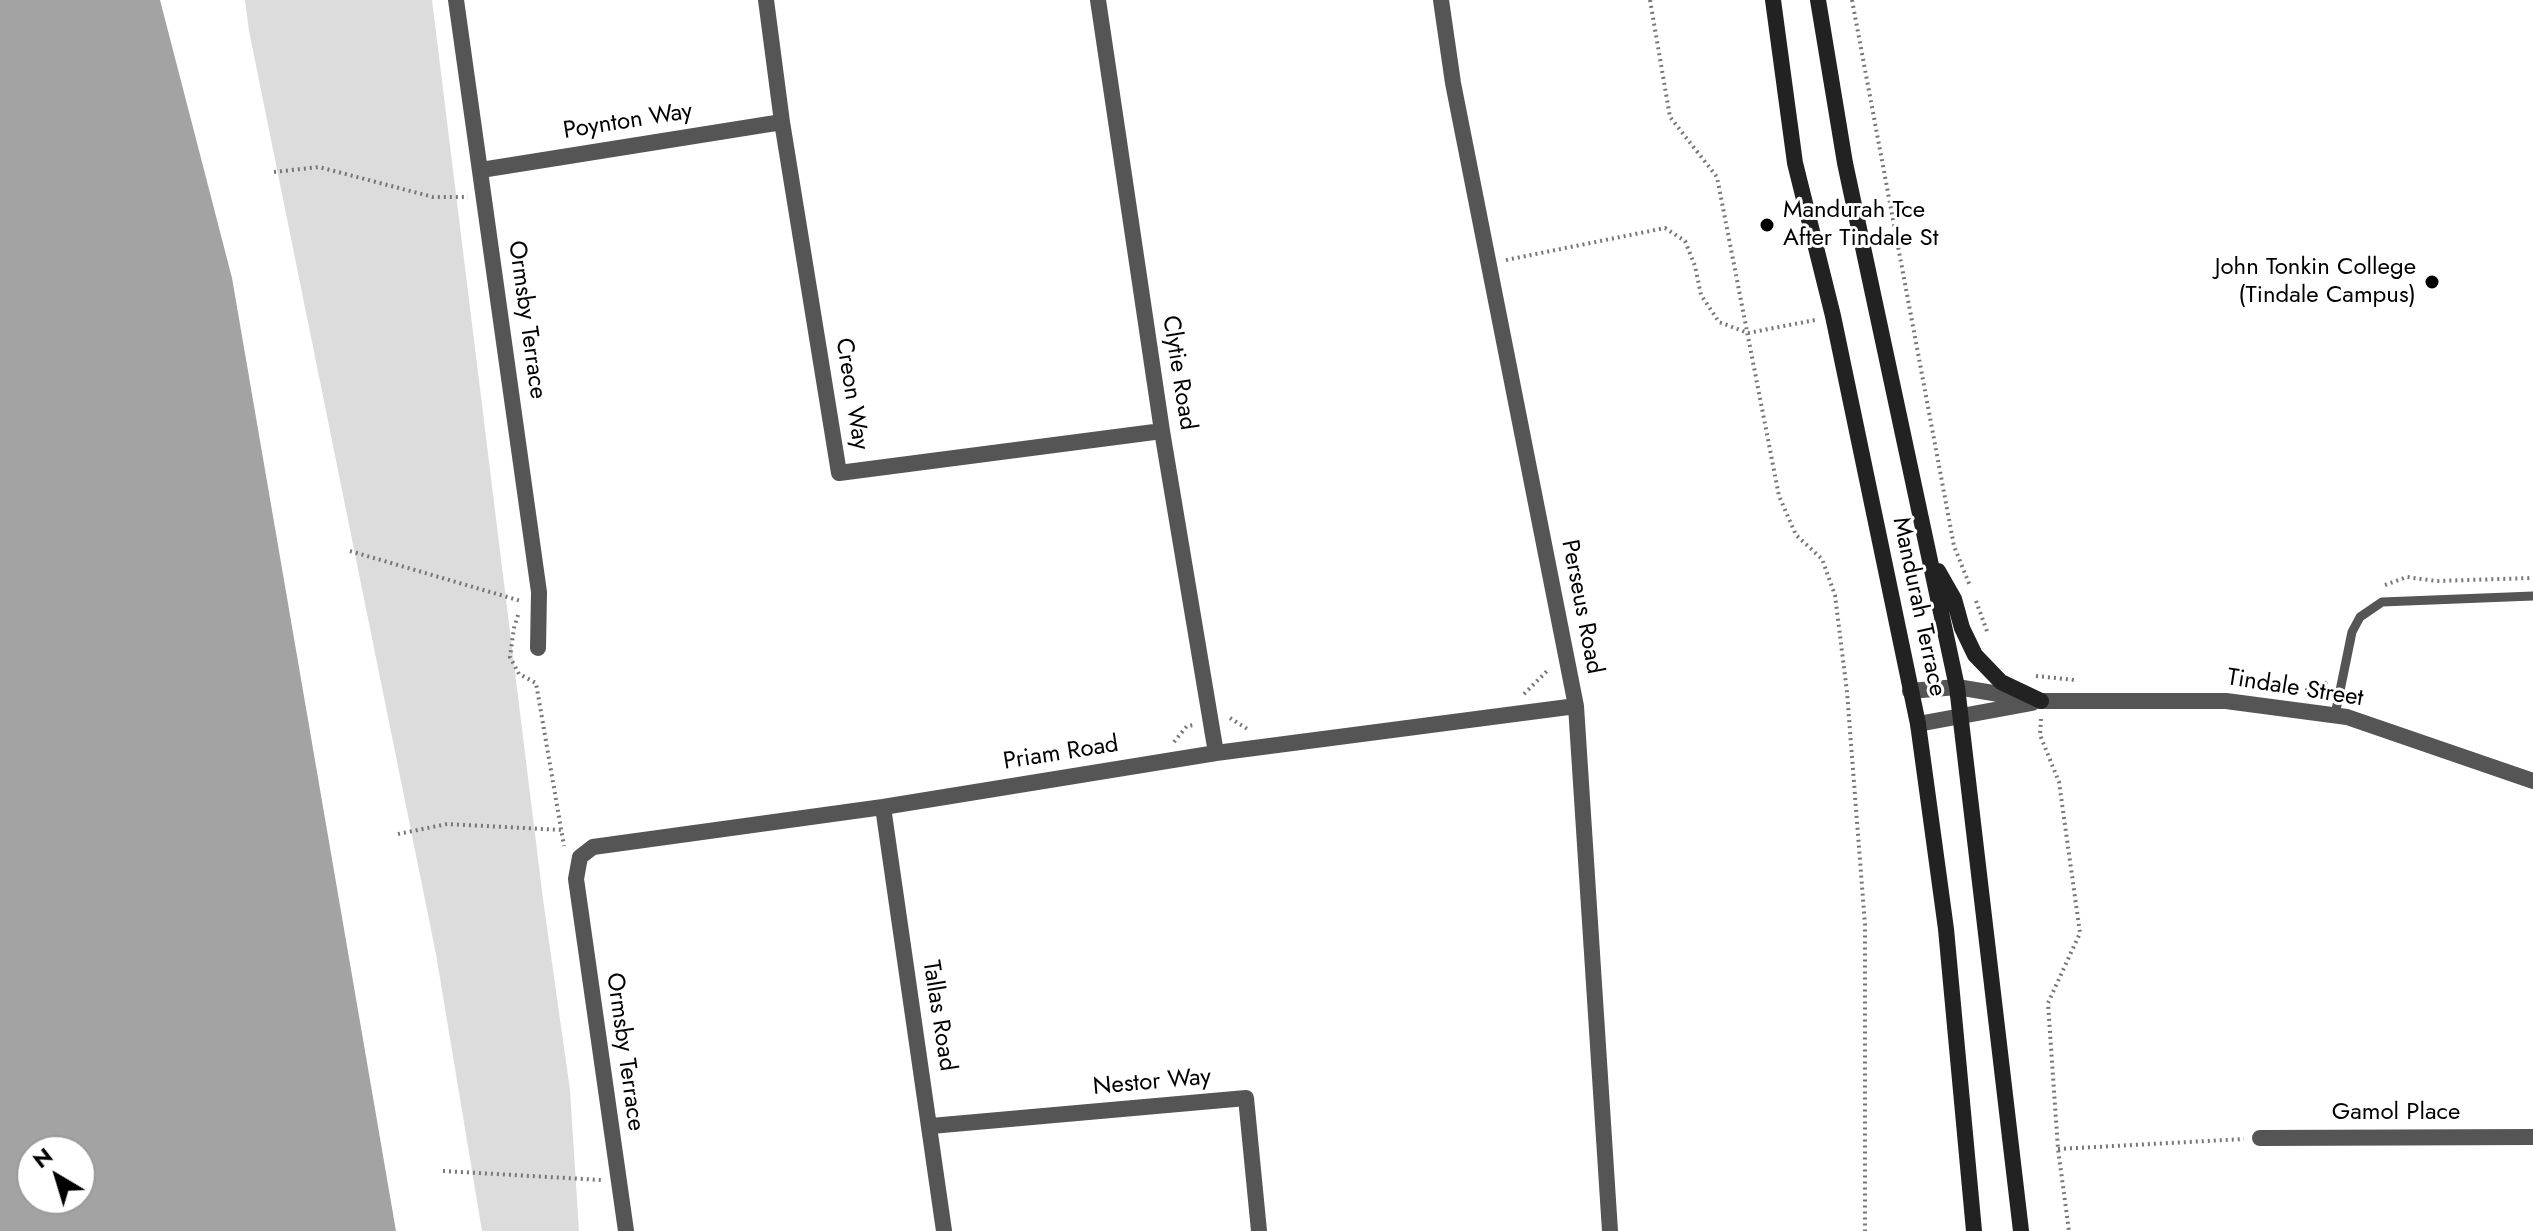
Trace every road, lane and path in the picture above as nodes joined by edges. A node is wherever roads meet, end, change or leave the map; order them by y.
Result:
1 (456, 0) edge
2 (766, 0) edge
3 (1098, 0) edge
4 (1441, 0) edge
5 (1650, 0) edge
6 (1773, 0) edge
7 (1818, 0) edge
8 (1852, 0) edge
9 (782, 122) junction
10 (481, 170) junction
11 (274, 172) dead end
12 (470, 197) dead end
13 (1504, 261) dead end
14 (1907, 297) junction
15 (1876, 306) junction
16 (1833, 316) junction
17 (1748, 333) junction
18 (1162, 431) junction
19 (350, 551) dead end
20 (1929, 555) junction
21 (2533, 578) edge
22 (2383, 586) dead end
23 (2533, 596) edge
24 (523, 601) dead end
25 (1992, 647) dead end
26 (538, 648) dead end
27 (2031, 675) dead end
28 (2330, 679) dead end
29 (2078, 680) dead end
30 (1957, 687) junction
31 (2289, 689) dead end
32 (1910, 691) junction
33 (2041, 701) junction
34 (1576, 706) junction
35 (2335, 715) junction
36 (1960, 718) junction
37 (1918, 724) junction
38 (1216, 753) junction
39 (2533, 781) edge
40 (883, 807) junction
41 (562, 830) dead end
42 (398, 834) dead end
43 (576, 879) joint
44 (931, 1126) junction
45 (2533, 1137) edge
46 (2260, 1138) joint
47 (2058, 1149) junction
48 (443, 1171) dead end
49 (601, 1180) dead end
50 (626, 1231) edge
51 (944, 1231) edge
52 (1259, 1231) edge
53 (1610, 1231) edge
54 (1865, 1231) edge
55 (1974, 1231) edge
56 (2021, 1231) edge
57 (2069, 1231) edge

1 - 10 street, Ormsby Terrace
2 - 9 street, Creon Way
3 - 18 street, Clytie Road
4 - 34 street, Perseus Road
5 - 17 path
6 - 16 main road, Mandurah Terrace
7 - 15 main road, Mandurah Terrace
8 - 14 path
9 - 10 street, Poynton Way
9 - 18 street, Creon Way
10 - 26 street, Ormsby Terrace
11 - 12 path
13 - 17 path
14 - 15 path
14 - 25 path
15 - 20 main road, Mandurah Terrace
16 - 17 path
16 - 32 main road, Mandurah Terrace
17 - 54 path
18 - 38 street, Clytie Road
19 - 24 path
20 - 30 main road, Mandurah Terrace
20 - 33 main road
21 - 22 path
23 - 35 lane
27 - 29 path
28 - 31 path
30 - 32 street, Tindale Street
30 - 33 street, Tindale Street
30 - 36 main road, Mandurah Terrace
32 - 37 main road, Mandurah Terrace
33 - 35 street, Tindale Street
33 - 36 street, Tindale Street
33 - 47 path
34 - 38 street, Priam Road
34 - 53 street, Perseus Road
35 - 39 street, Tindale Street
36 - 37 street, Tindale Street
36 - 56 main road, Mandurah Terrace
37 - 55 main road, Mandurah Terrace
38 - 40 street, Priam Road
40 - 43 street, Priam Road
40 - 44 street, Tallas Road
41 - 42 path
43 - 50 street, Ormsby Terrace
44 - 51 street, Tallas Road
44 - 52 street, Nestor Way
45 - 46 street, Gamol Place
46 - 47 path
47 - 57 path
48 - 49 path

